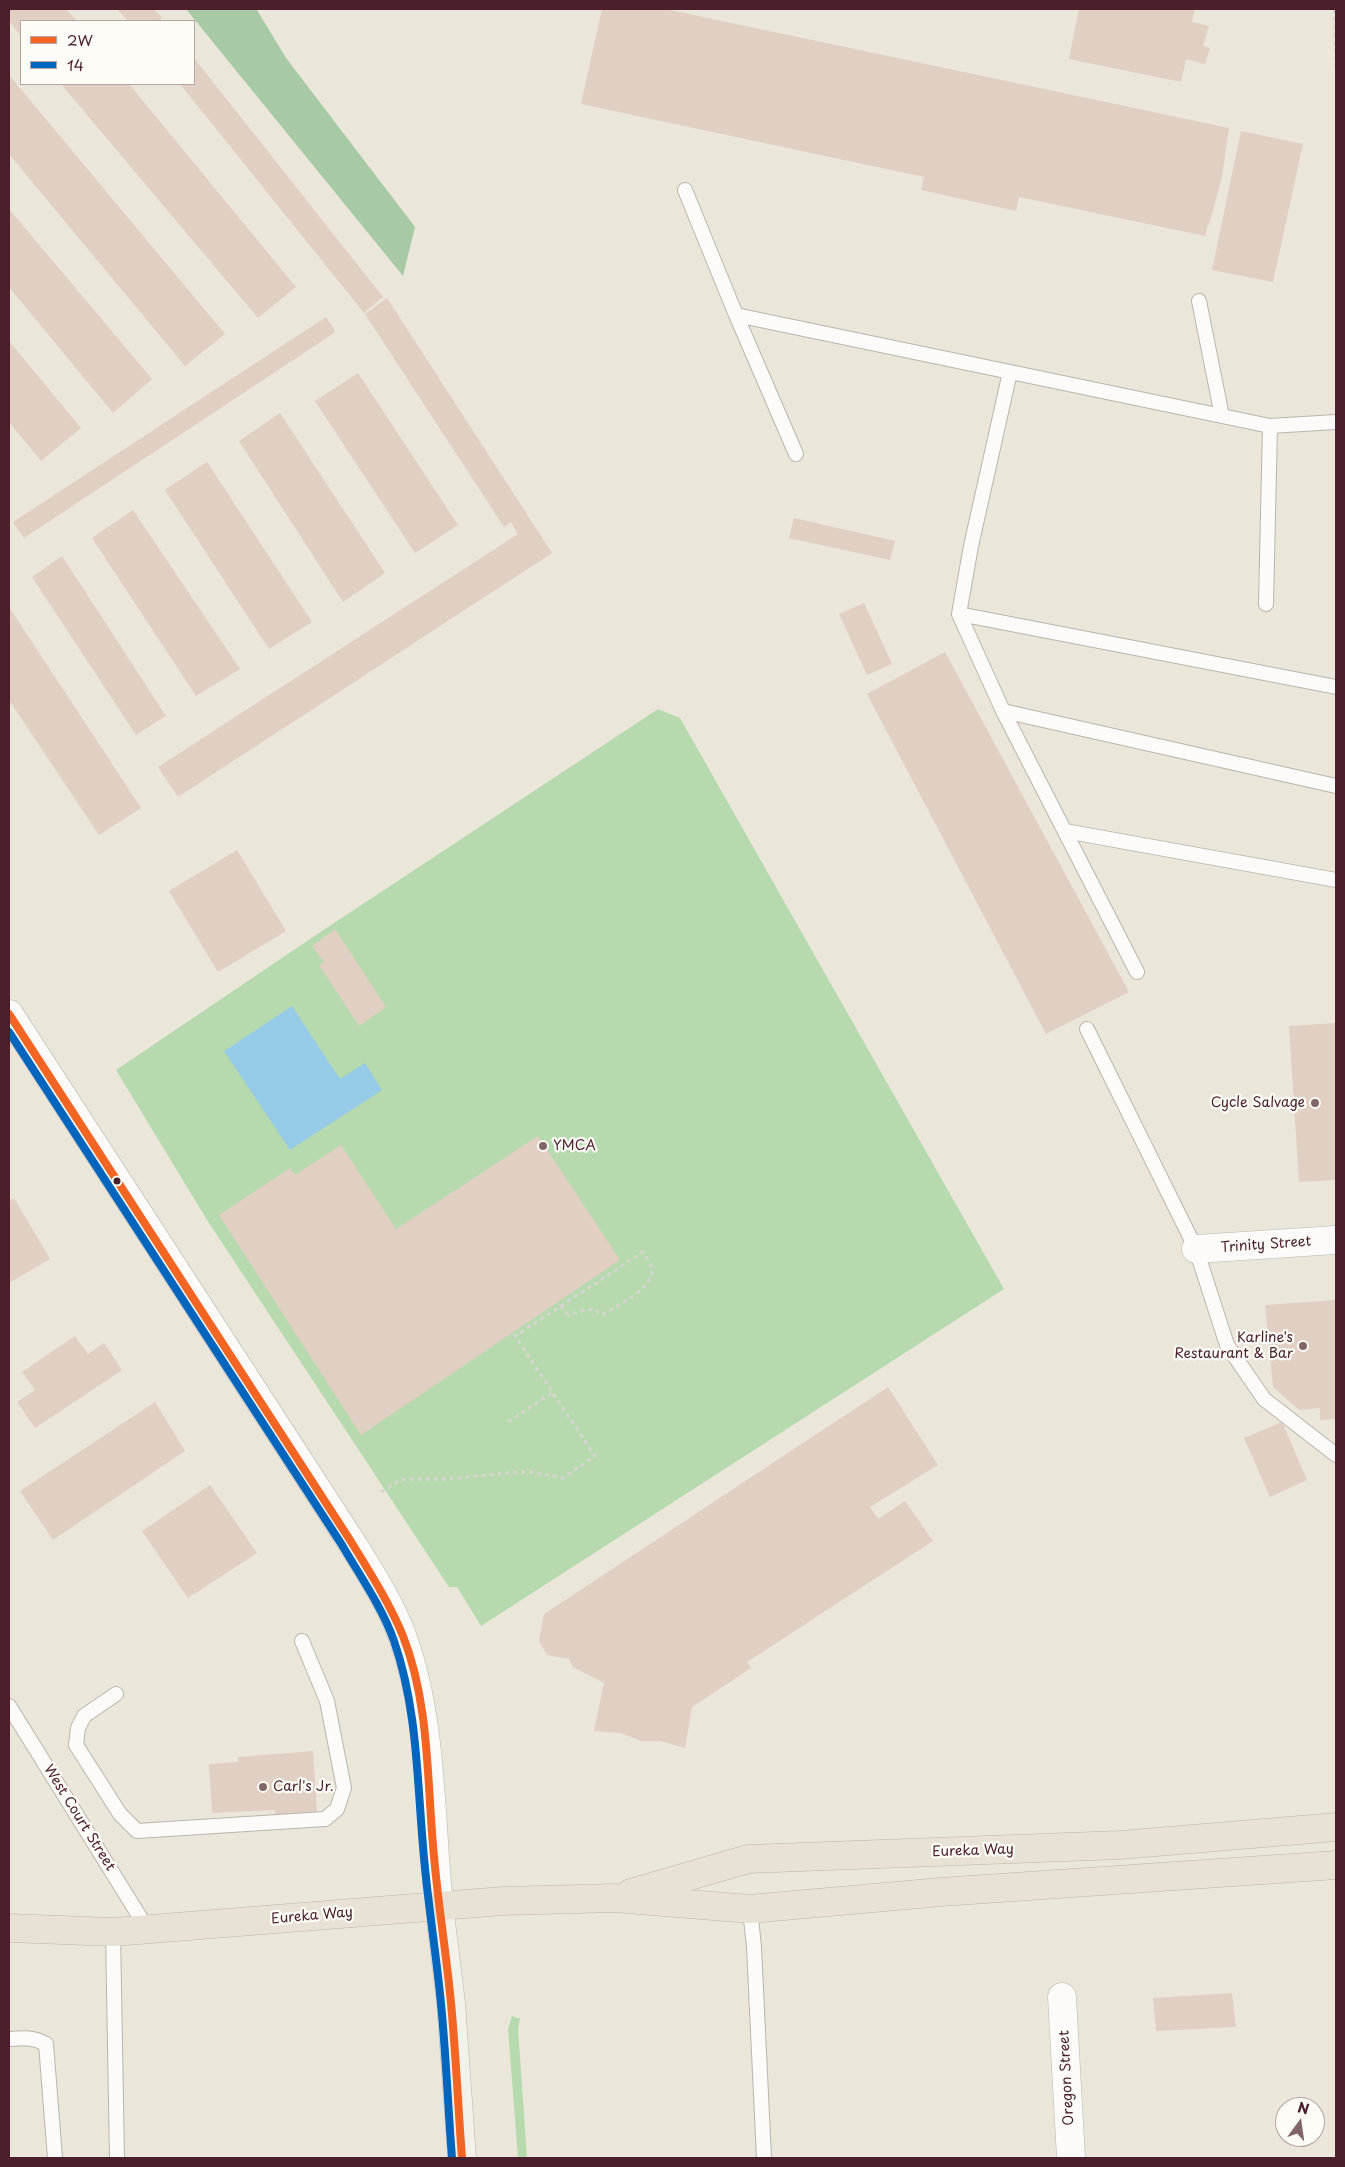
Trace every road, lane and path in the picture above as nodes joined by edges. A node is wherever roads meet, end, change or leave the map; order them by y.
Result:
1 (1334, 9) edge
2 (1336, 68) edge
3 (685, 190) dead end
4 (1200, 301) dead end
5 (736, 315) junction
6 (1010, 372) junction
7 (1222, 416) junction
8 (1336, 422) edge
9 (1270, 426) junction
10 (796, 454) dead end
11 (1266, 604) dead end
12 (959, 614) junction
13 (1336, 687) edge
14 (1003, 711) junction
15 (1336, 786) edge
16 (1065, 831) junction
17 (1336, 880) edge
18 (1137, 972) dead end
19 (9, 1014) edge
20 (1087, 1029) dead end
21 (1336, 1240) edge
22 (1196, 1249) junction
23 (561, 1306) junction
24 (553, 1392) junction
25 (508, 1422) dead end
26 (1336, 1455) edge
27 (381, 1492) dead end
28 (302, 1642) dead end
29 (116, 1694) dead end
30 (9, 1706) edge
31 (1336, 1827) edge
32 (1336, 1865) edge
33 (615, 1898) junction
34 (439, 1906) junction
35 (750, 1909) junction
36 (9, 1928) edge
37 (148, 1930) junction
38 (114, 1932) junction
39 (1062, 1997) dead end
40 (9, 2039) edge
41 (55, 2158) edge
42 (117, 2158) edge
43 (462, 2158) edge
44 (764, 2158) edge
45 (1071, 2158) edge

1 - 2 path
3 - 5 lane
4 - 7 lane
5 - 6 lane
5 - 10 lane
6 - 7 lane
6 - 12 lane
7 - 9 lane
8 - 9 lane
9 - 11 lane
12 - 13 lane
12 - 14 lane
14 - 15 lane
14 - 16 lane
16 - 17 lane
16 - 18 lane
19 - 34 street
20 - 22 lane
21 - 22 street, Trinity Street
22 - 26 lane
23 - 23 path
23 - 24 path
24 - 25 path
24 - 27 path
28 - 29 lane
30 - 37 lane, West Court Street
31 - 33 highway, Eureka Way
32 - 35 highway, Eureka Way
33 - 34 highway, Eureka Way
33 - 35 highway, Eureka Way
34 - 37 highway, Eureka Way
34 - 43 main road
35 - 44 lane
36 - 38 highway, Eureka Way
37 - 38 highway, Eureka Way
38 - 42 lane
39 - 45 street, Oregon Street
40 - 41 lane

